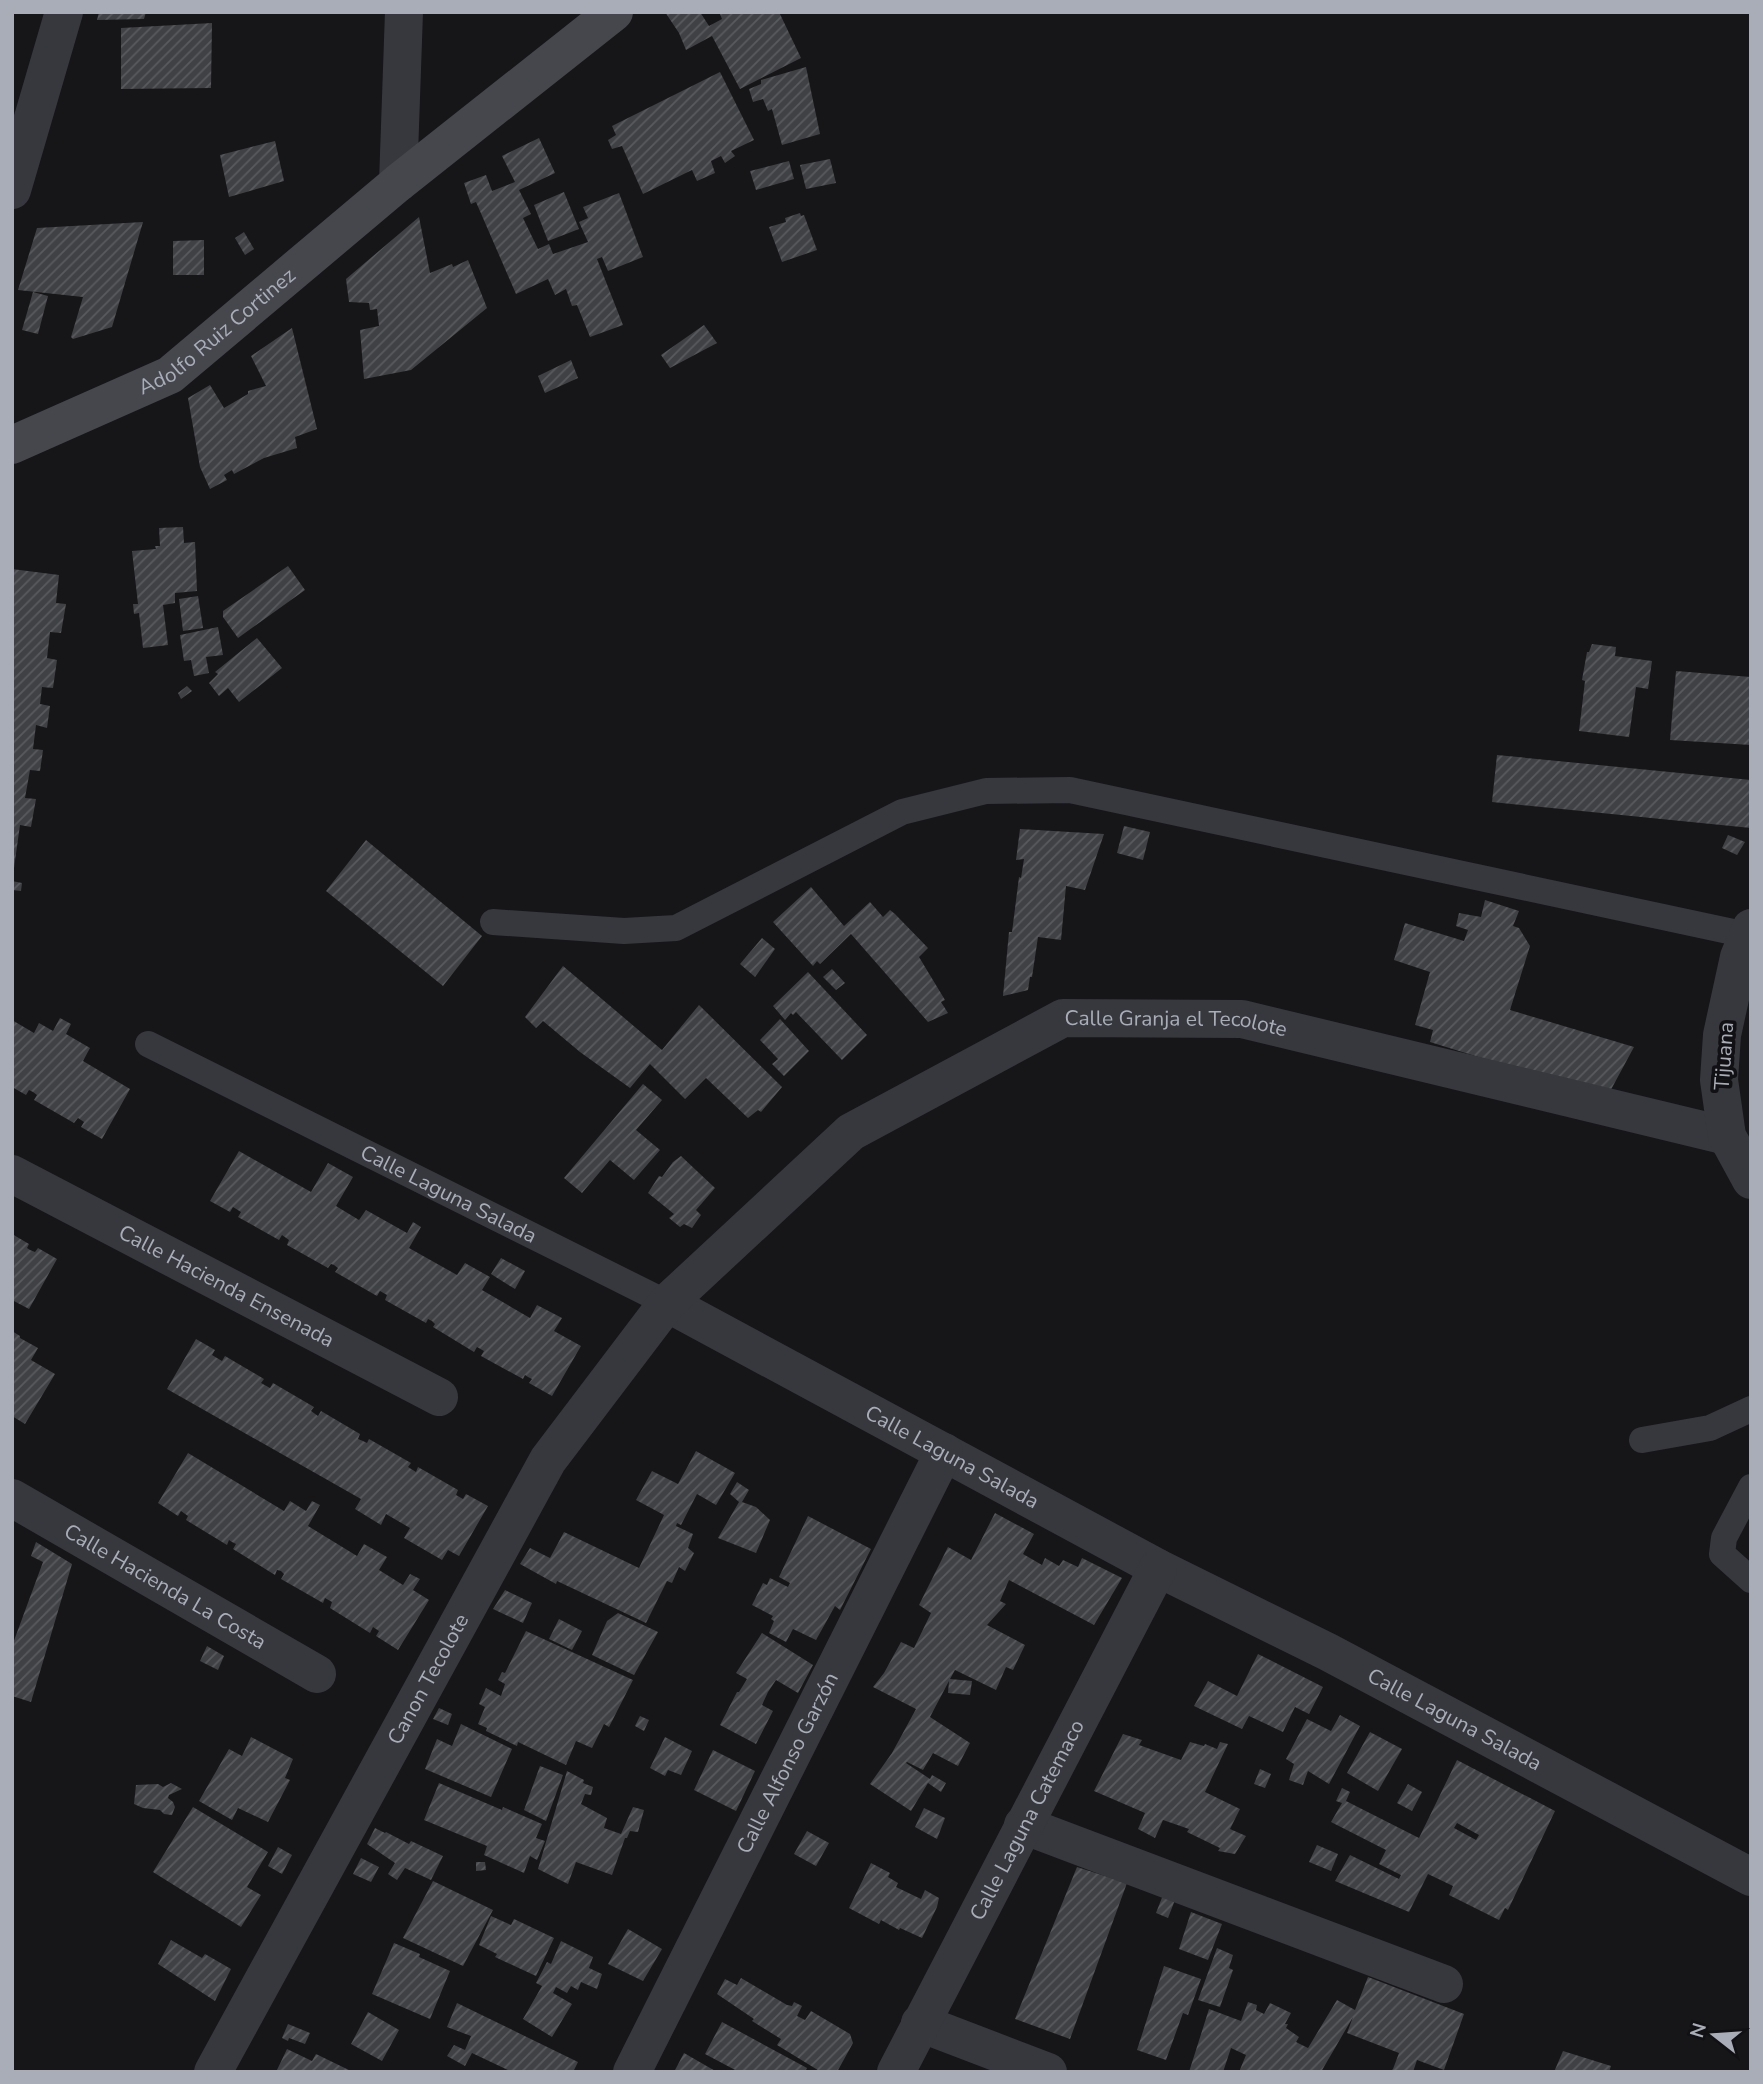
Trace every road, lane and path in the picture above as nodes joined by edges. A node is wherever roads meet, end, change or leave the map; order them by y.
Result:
1 (64, 12) edge
2 (404, 12) edge
3 (614, 12) edge
4 (398, 183) junction
5 (12, 190) edge
6 (12, 444) edge
7 (493, 922) dead end
8 (1749, 932) edge
9 (148, 1044) dead end
10 (1727, 1136) junction
11 (12, 1174) edge
12 (1751, 1180) edge
13 (667, 1303) junction
14 (439, 1396) dead end
15 (1751, 1409) edge
16 (1642, 1440) dead end
17 (944, 1452) junction
18 (1751, 1487) edge
19 (12, 1498) edge
20 (1158, 1568) junction
21 (1751, 1580) edge
22 (317, 1674) dead end
23 (1023, 1825) junction
24 (1751, 1877) edge
25 (1444, 1984) dead end
26 (920, 2023) junction
27 (213, 2072) edge
28 (632, 2072) edge
29 (896, 2072) edge
30 (1048, 2072) edge

1 - 5 street
2 - 4 street
3 - 4 main road, Adolfo Ruiz Cortinez
4 - 6 main road, Adolfo Ruiz Cortinez
7 - 8 lane
8 - 10 street, Tijuana
9 - 13 lane, Calle Laguna Salada
10 - 12 street, Tijuana
10 - 13 street, Calle Granja el Tecolote
11 - 14 street, Calle Hacienda Ensenada
13 - 17 street, Calle Laguna Salada
13 - 27 street, Canon Tecolote
15 - 16 lane
17 - 20 street, Calle Laguna Salada
17 - 28 street, Calle Alfonso Garzón
18 - 21 lane
19 - 22 street, Calle Hacienda La Costa
20 - 23 street, Calle Laguna Catemaco
20 - 24 street, Calle Laguna Salada
23 - 25 street
23 - 26 street, Calle Laguna Catemaco
26 - 29 street, Calle Laguna Catemaco
26 - 30 street

